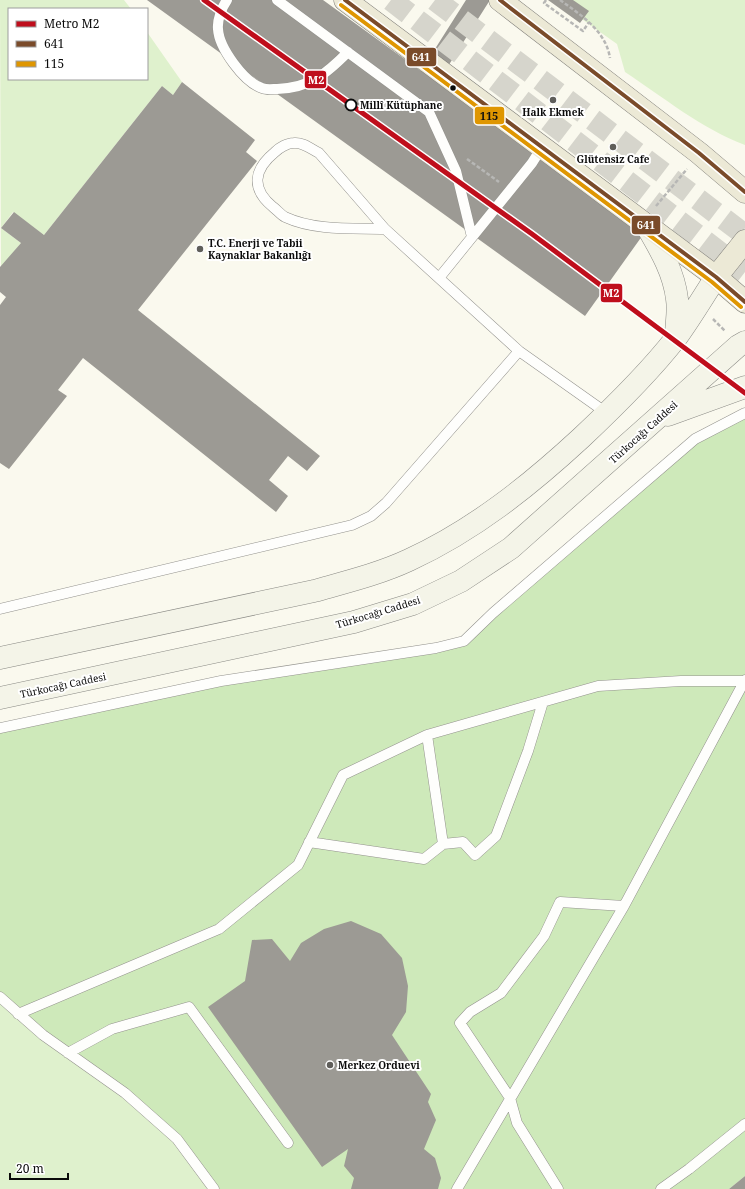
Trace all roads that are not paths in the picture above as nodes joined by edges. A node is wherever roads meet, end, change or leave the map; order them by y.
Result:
1 (227, 0) edge
2 (277, 0) edge
3 (345, 0) edge
4 (500, 0) edge
5 (348, 52) junction
6 (542, 147) junction
7 (745, 192) edge
8 (646, 225) junction
9 (385, 229) junction
10 (472, 237) junction
11 (745, 241) edge
12 (716, 277) junction
13 (439, 278) junction
14 (745, 302) edge
15 (676, 337) junction
16 (745, 342) edge
17 (519, 351) junction
18 (745, 387) edge
19 (745, 412) edge
20 (608, 414) junction
21 (658, 419) junction
22 (0, 608) edge
23 (0, 658) edge
24 (745, 681) edge
25 (0, 698) edge
26 (543, 702) junction
27 (0, 728) edge
28 (426, 735) junction
29 (310, 842) junction
30 (443, 844) junction
31 (624, 906) junction
32 (0, 997) edge
33 (18, 1014) junction
34 (68, 1053) junction
35 (510, 1098) junction
36 (745, 1124) edge
37 (288, 1143) dead end
38 (214, 1189) edge
39 (457, 1189) edge
40 (558, 1189) edge
41 (660, 1189) edge

1 - 5 lane
2 - 5 lane
3 - 6 main road
4 - 7 main road
5 - 10 lane
6 - 8 main road
6 - 10 lane
8 - 12 main road
8 - 15 main road
9 - 9 lane
9 - 13 lane
10 - 13 lane
11 - 12 main road
12 - 14 main road
12 - 15 main road
13 - 17 lane
15 - 20 main road
16 - 21 main road, Türkocağı Caddesi
17 - 20 lane
17 - 22 lane
18 - 21 main road
19 - 27 lane
20 - 23 main road
21 - 25 main road, Türkocağı Caddesi
24 - 26 lane
24 - 31 lane
26 - 28 lane
26 - 30 lane
28 - 29 lane
28 - 30 lane
29 - 30 lane
29 - 33 lane
31 - 35 lane
31 - 35 lane
32 - 33 lane
33 - 34 lane
34 - 37 lane
34 - 38 lane
35 - 39 lane
35 - 40 lane
36 - 41 lane

